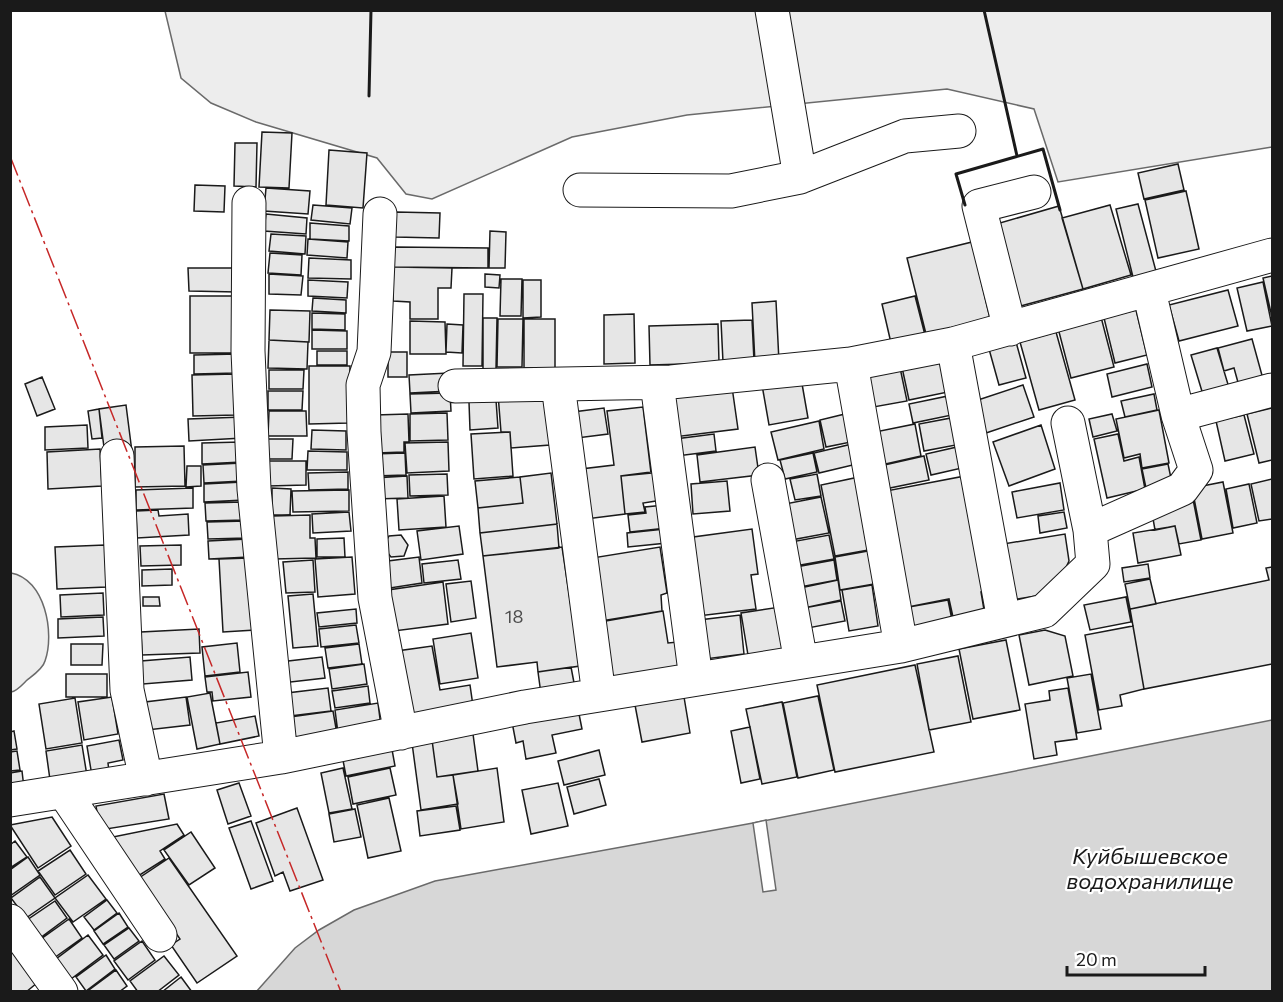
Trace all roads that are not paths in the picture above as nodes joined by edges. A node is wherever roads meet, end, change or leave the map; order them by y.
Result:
1 (772, 10) edge
2 (959, 130) dead end
3 (800, 177) junction
4 (580, 190) dead end
5 (1034, 192) dead end
6 (249, 203) dead end
7 (380, 214) dead end
8 (1272, 255) edge
9 (1149, 291) junction
10 (1010, 329) junction
11 (953, 344) junction
12 (851, 364) junction
13 (657, 383) junction
14 (558, 385) junction
15 (455, 386) dead end
16 (1272, 390) edge
17 (1178, 415) junction
18 (1068, 423) dead end
19 (117, 456) dead end
20 (768, 480) dead end
21 (1090, 531) junction
22 (1004, 620) junction
23 (901, 646) junction
24 (801, 662) junction
25 (696, 679) junction
26 (598, 695) junction
27 (401, 733) junction
28 (281, 757) junction
29 (146, 779) junction
30 (64, 792) junction
31 (10, 800) edge
32 (10, 921) edge
33 (160, 935) dead end
34 (61, 992) edge

1 - 3 lane
2 - 3 lane
3 - 4 lane
5 - 10 lane
6 - 28 lane
7 - 27 lane
8 - 9 lane
9 - 10 lane
9 - 17 lane
10 - 11 lane
11 - 12 lane
11 - 22 lane
12 - 13 lane
12 - 23 lane
13 - 14 lane
13 - 25 lane
14 - 15 lane
14 - 26 lane
16 - 17 lane
17 - 21 lane
18 - 21 lane
19 - 29 lane
20 - 24 lane
21 - 22 lane
22 - 23 lane
23 - 24 lane
24 - 25 lane
25 - 26 lane
26 - 27 lane
27 - 28 lane
28 - 29 lane
29 - 30 lane
30 - 31 lane
30 - 33 lane
32 - 34 lane

